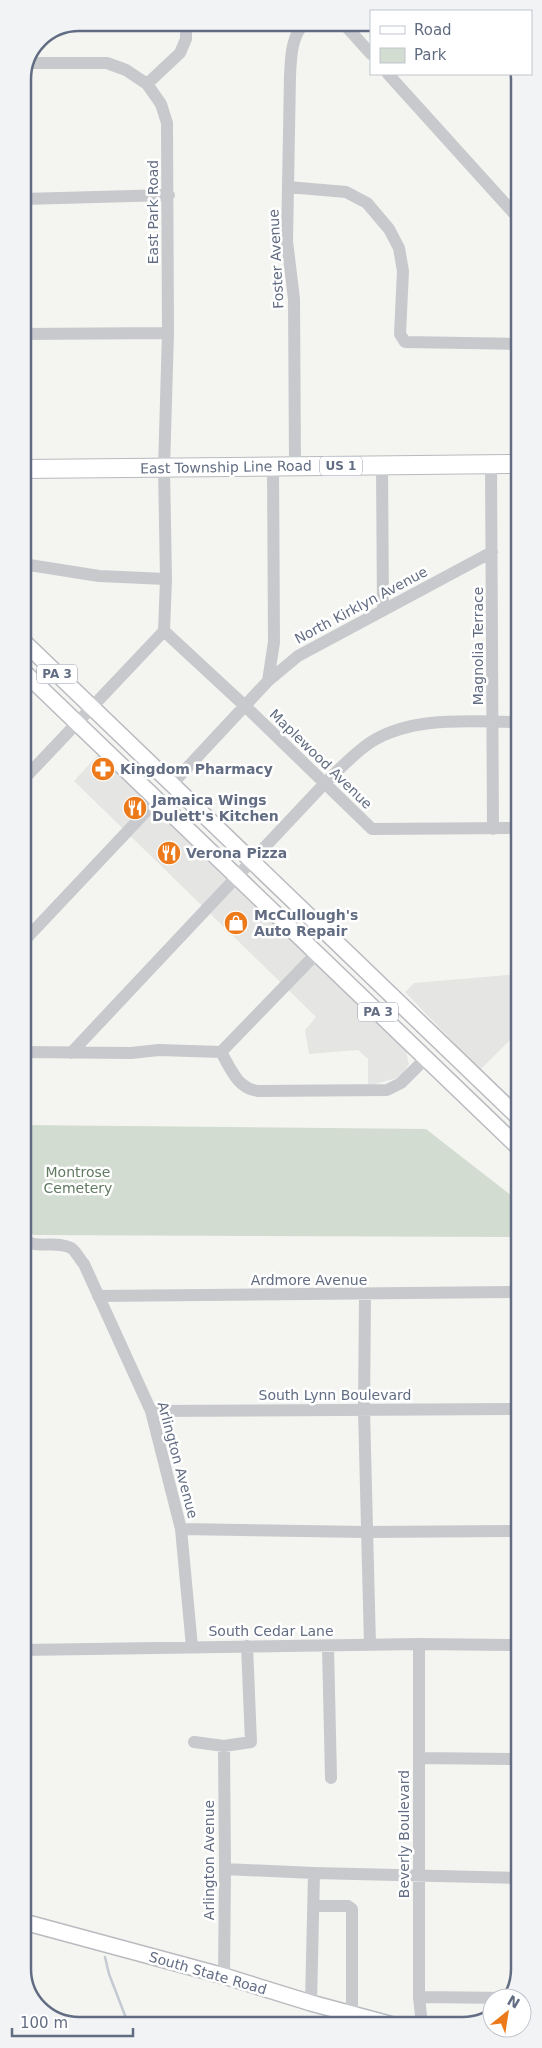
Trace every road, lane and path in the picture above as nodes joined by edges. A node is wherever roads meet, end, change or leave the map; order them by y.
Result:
1 (186, 31) edge
2 (297, 31) edge
3 (350, 31) edge
4 (370, 53) edge
5 (34, 64) edge
6 (389, 75) edge
7 (147, 84) junction
8 (288, 187) junction
9 (169, 195) junction
10 (31, 200) edge
11 (511, 211) edge
12 (168, 333) junction
13 (31, 334) edge
14 (511, 344) edge
15 (491, 464) junction
16 (511, 464) edge
17 (382, 465) junction
18 (273, 466) junction
19 (295, 466) junction
20 (164, 468) junction
21 (31, 470) edge
22 (492, 552) junction
23 (31, 565) edge
24 (166, 579) junction
25 (383, 610) junction
26 (164, 631) junction
27 (31, 649) edge
28 (31, 679) edge
29 (268, 681) junction
30 (245, 706) junction
31 (92, 707) junction
32 (493, 722) junction
33 (511, 722) edge
34 (76, 723) junction
35 (31, 771) edge
36 (325, 783) junction
37 (172, 784) junction
38 (157, 800) junction
39 (494, 828) junction
40 (511, 828) edge
41 (252, 861) junction
42 (237, 877) junction
43 (31, 934) edge
44 (316, 953) junction
45 (31, 1052) edge
46 (221, 1052) junction
47 (71, 1053) junction
48 (426, 1058) junction
49 (511, 1110) edge
50 (511, 1140) edge
51 (31, 1243) edge
52 (511, 1292) edge
53 (366, 1294) junction
54 (98, 1296) junction
55 (511, 1409) edge
56 (364, 1410) junction
57 (151, 1411) junction
58 (181, 1529) junction
59 (511, 1531) edge
60 (366, 1532) junction
61 (419, 1644) junction
62 (370, 1645) junction
63 (511, 1645) edge
64 (247, 1646) junction
65 (328, 1646) junction
66 (192, 1647) junction
67 (31, 1650) edge
68 (194, 1742) dead end
69 (224, 1746) junction
70 (420, 1758) junction
71 (511, 1759) edge
72 (331, 1778) dead end
73 (225, 1869) junction
74 (314, 1874) junction
75 (418, 1876) junction
76 (511, 1878) edge
77 (313, 1906) junction
78 (31, 1924) edge
79 (224, 1976) junction
80 (419, 1997) junction
81 (482, 1998) edge
82 (311, 2004) junction
83 (352, 2014) junction
84 (363, 2017) edge
85 (421, 2017) edge

1 - 7 street
2 - 8 street, Foster Avenue
3 - 4 street
5 - 7 street, East Park Road
6 - 11 street
7 - 9 street, East Park Road
8 - 14 street
8 - 19 street, Foster Avenue
9 - 10 street
9 - 12 street, East Park Road
12 - 13 street
12 - 20 street, East Park Road
15 - 16 highway, East Township Line Road / US 1
15 - 17 highway, East Township Line Road / US 1
15 - 22 street, Magnolia Terrace
17 - 19 highway, East Township Line Road / US 1
17 - 25 street
18 - 19 highway, East Township Line Road / US 1
18 - 20 highway, East Township Line Road / US 1
18 - 29 street
20 - 21 highway, East Township Line Road / US 1
20 - 24 street, East Park Road
22 - 25 street, North Kirklyn Avenue
22 - 32 street, Magnolia Terrace
23 - 24 street
24 - 26 street, East Park Road
25 - 29 street, North Kirklyn Avenue
26 - 30 street, Maplewood Avenue
26 - 31 street
27 - 31 main road, PA 3
28 - 34 main road, PA 3
29 - 30 street, North Kirklyn Avenue
30 - 36 street, Maplewood Avenue
30 - 37 street, North Kirklyn Avenue
31 - 34 street
31 - 37 main road, PA 3
32 - 33 street
32 - 36 street
32 - 39 street, Magnolia Terrace
34 - 35 street
34 - 38 main road, PA 3
36 - 39 street, Maplewood Avenue
36 - 41 street
37 - 41 main road, PA 3
38 - 42 main road, PA 3
38 - 43 street
39 - 40 street, Maplewood Avenue
41 - 42 street
41 - 49 main road, PA 3
42 - 44 main road, PA 3
42 - 47 street
44 - 46 street
44 - 48 main road, PA 3
45 - 47 street
46 - 47 street
46 - 48 street
48 - 50 main road, PA 3
51 - 54 street, Arlington Avenue
52 - 53 street, Ardmore Avenue
53 - 54 street, Ardmore Avenue
53 - 56 street
54 - 57 street, Arlington Avenue
55 - 56 street, South Lynn Boulevard
56 - 57 street, South Lynn Boulevard
56 - 60 street
57 - 58 street, Arlington Avenue
58 - 60 street
58 - 66 street, Arlington Avenue
59 - 60 street
60 - 62 street
61 - 62 street, South Cedar Lane
61 - 63 street, South Cedar Lane
61 - 70 street, Beverly Boulevard
62 - 65 street, South Cedar Lane
64 - 65 street, South Cedar Lane
64 - 66 street, South Cedar Lane
64 - 69 street
65 - 72 street
66 - 67 street, South Cedar Lane
68 - 69 street
69 - 73 street, Arlington Avenue
70 - 71 street
70 - 75 street, Beverly Boulevard
73 - 74 street
73 - 79 street, Arlington Avenue
74 - 75 street
74 - 77 street
75 - 76 street
75 - 80 street, Beverly Boulevard
77 - 82 street
77 - 83 street
78 - 79 main road, South State Road
79 - 82 main road, South State Road
80 - 81 street
80 - 85 street, Beverly Boulevard
82 - 83 main road, South State Road
83 - 84 main road, South State Road

